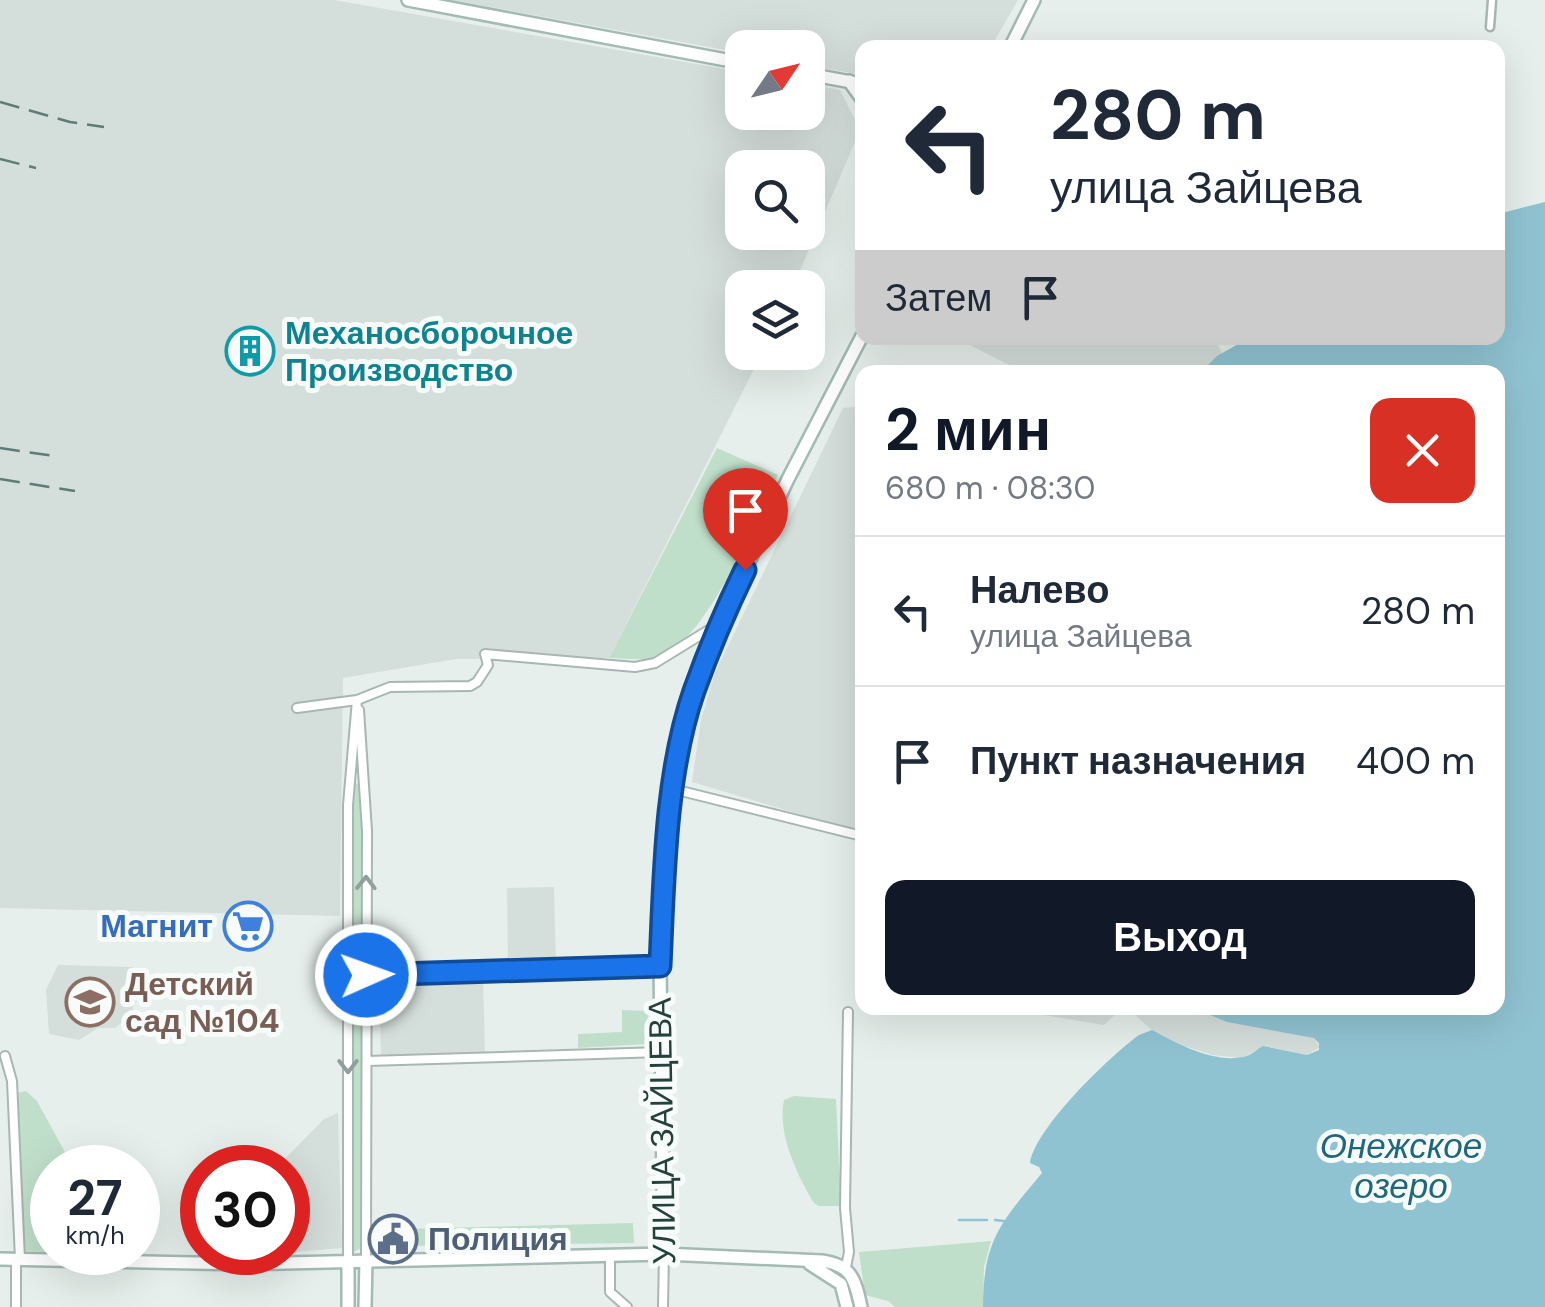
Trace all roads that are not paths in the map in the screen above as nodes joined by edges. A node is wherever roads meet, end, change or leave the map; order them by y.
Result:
1 (408, 0) edge
2 (1034, 0) edge
3 (1492, 0) edge
4 (1490, 27) dead end
5 (1014, 40) edge
6 (725, 60) edge
7 (825, 77) edge
8 (855, 83) edge
9 (858, 345) edge
10 (720, 623) junction
11 (357, 700) junction
12 (296, 708) dead end
13 (349, 782) junction
14 (366, 784) junction
15 (674, 789) junction
16 (855, 834) edge
17 (366, 939) junction
18 (349, 940) junction
19 (660, 966) junction
20 (366, 975) junction
21 (848, 1012) dead end
22 (348, 1036) junction
23 (366, 1036) junction
24 (662, 1052) junction
25 (5, 1056) dead end
26 (367, 1061) junction
27 (348, 1147) junction
28 (366, 1148) junction
29 (664, 1254) junction
30 (610, 1256) junction
31 (18, 1259) junction
32 (0, 1260) edge
33 (366, 1260) junction
34 (348, 1261) junction
35 (806, 1262) junction
36 (849, 1270) junction
37 (838, 1281) junction
38 (16, 1307) edge
39 (348, 1307) edge
40 (365, 1307) edge
41 (627, 1307) edge
42 (663, 1307) edge
43 (847, 1307) edge
44 (861, 1307) edge

1 - 6 main road
2 - 5 main road
3 - 4 street
7 - 8 main road
9 - 10 main road, УЛИЦА ЗАЙЦЕВА
10 - 11 street
10 - 15 main road, УЛИЦА ЗАЙЦЕВА
11 - 12 street
11 - 13 street
11 - 14 street
13 - 14 street
13 - 18 street
17 -> 14 street
15 - 16 street
15 - 19 main road, УЛИЦА ЗАЙЦЕВА
17 - 18 street
17 - 20 street
18 - 22 street
19 - 20 street
19 - 24 main road, УЛИЦА ЗАЙЦЕВА
20 - 23 street
21 - 36 street
22 - 23 street
22 -> 27 street
23 - 26 street
24 - 26 street
24 - 29 main road, УЛИЦА ЗАЙЦЕВА
25 - 31 street
26 - 28 street
27 - 28 street
27 - 34 street
28 - 33 street
29 - 30 main road
29 - 35 main road
29 - 42 street, УЛИЦА ЗАЙЦЕВА
30 - 33 main road
30 - 41 street
31 - 32 main road
31 - 34 main road
31 - 38 street
33 - 34 main road
33 - 40 main road
34 - 39 main road
35 - 36 main road
35 - 37 main road
36 - 37 main road
36 - 44 main road
37 - 43 main road

